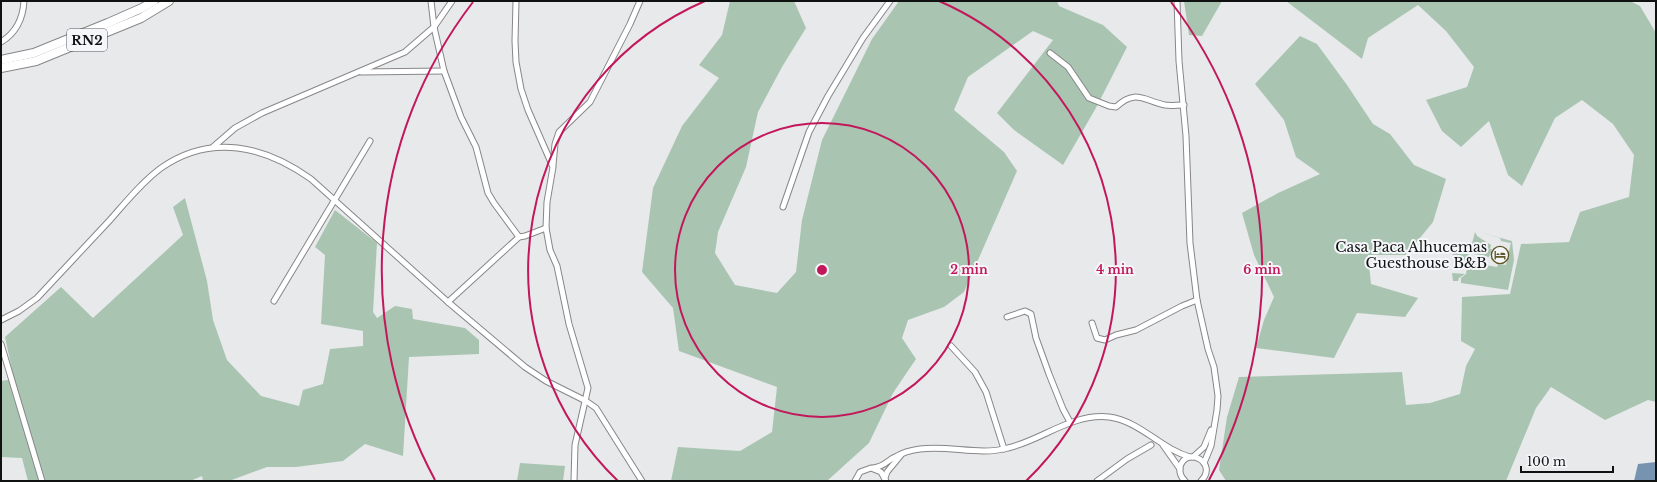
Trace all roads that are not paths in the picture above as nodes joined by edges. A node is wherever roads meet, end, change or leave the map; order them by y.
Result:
1 (24, 1) edge
2 (154, 1) edge
3 (169, 1) edge
4 (431, 1) edge
5 (452, 1) edge
6 (516, 1) edge
7 (640, 1) edge
8 (890, 1) edge
9 (1177, 1) edge
10 (434, 27) junction
11 (1, 42) edge
12 (1050, 53) dead end
13 (1, 60) edge
14 (1, 68) edge
15 (444, 71) junction
16 (356, 72) junction
17 (1184, 105) junction
18 (370, 141) dead end
19 (213, 147) junction
20 (553, 167) junction
21 (335, 201) junction
22 (783, 207) dead end
23 (546, 228) junction
24 (519, 237) junction
25 (1197, 300) junction
26 (274, 301) dead end
27 (448, 302) junction
28 (1007, 317) dead end
29 (1, 320) edge
30 (1092, 323) dead end
31 (1, 344) edge
32 (951, 346) dead end
33 (586, 401) junction
34 (1070, 422) junction
35 (1214, 424) junction
36 (1151, 444) dead end
37 (1163, 444) junction
38 (1004, 449) junction
39 (901, 455) junction
40 (1192, 457) junction
41 (1204, 463) junction
42 (873, 468) junction
43 (1180, 469) junction
44 (886, 479) edge
45 (42, 481) edge
46 (574, 481) edge
47 (642, 481) edge
48 (855, 481) edge
49 (1096, 481) edge
50 (1185, 481) edge
51 (1201, 481) edge

1 - 11 street
2 - 13 highway, RN2
3 - 14 highway, RN2
4 - 10 street
5 - 10 street
6 - 20 street
7 - 20 street
8 - 22 street
9 - 17 street
10 - 15 street
10 - 16 street
12 - 17 street
15 - 16 street
15 - 24 street
16 - 19 street
17 - 25 street
18 - 21 street
19 - 21 street
19 - 29 street
20 - 23 street
21 - 26 street
21 - 27 street
23 - 24 street
23 - 33 street
24 - 27 street
25 - 30 street
25 - 35 street
27 - 33 street
28 - 34 street
31 - 45 street
32 - 38 street
33 - 46 street
33 - 47 street
34 - 37 street
34 - 38 street
35 - 40 street
35 - 41 street
36 - 49 street
37 - 40 street
37 - 43 street
38 - 39 street
39 - 42 street
39 - 44 street
40 - 41 street
40 - 43 street
41 - 51 street
42 - 44 street
42 - 48 street
43 - 50 street

